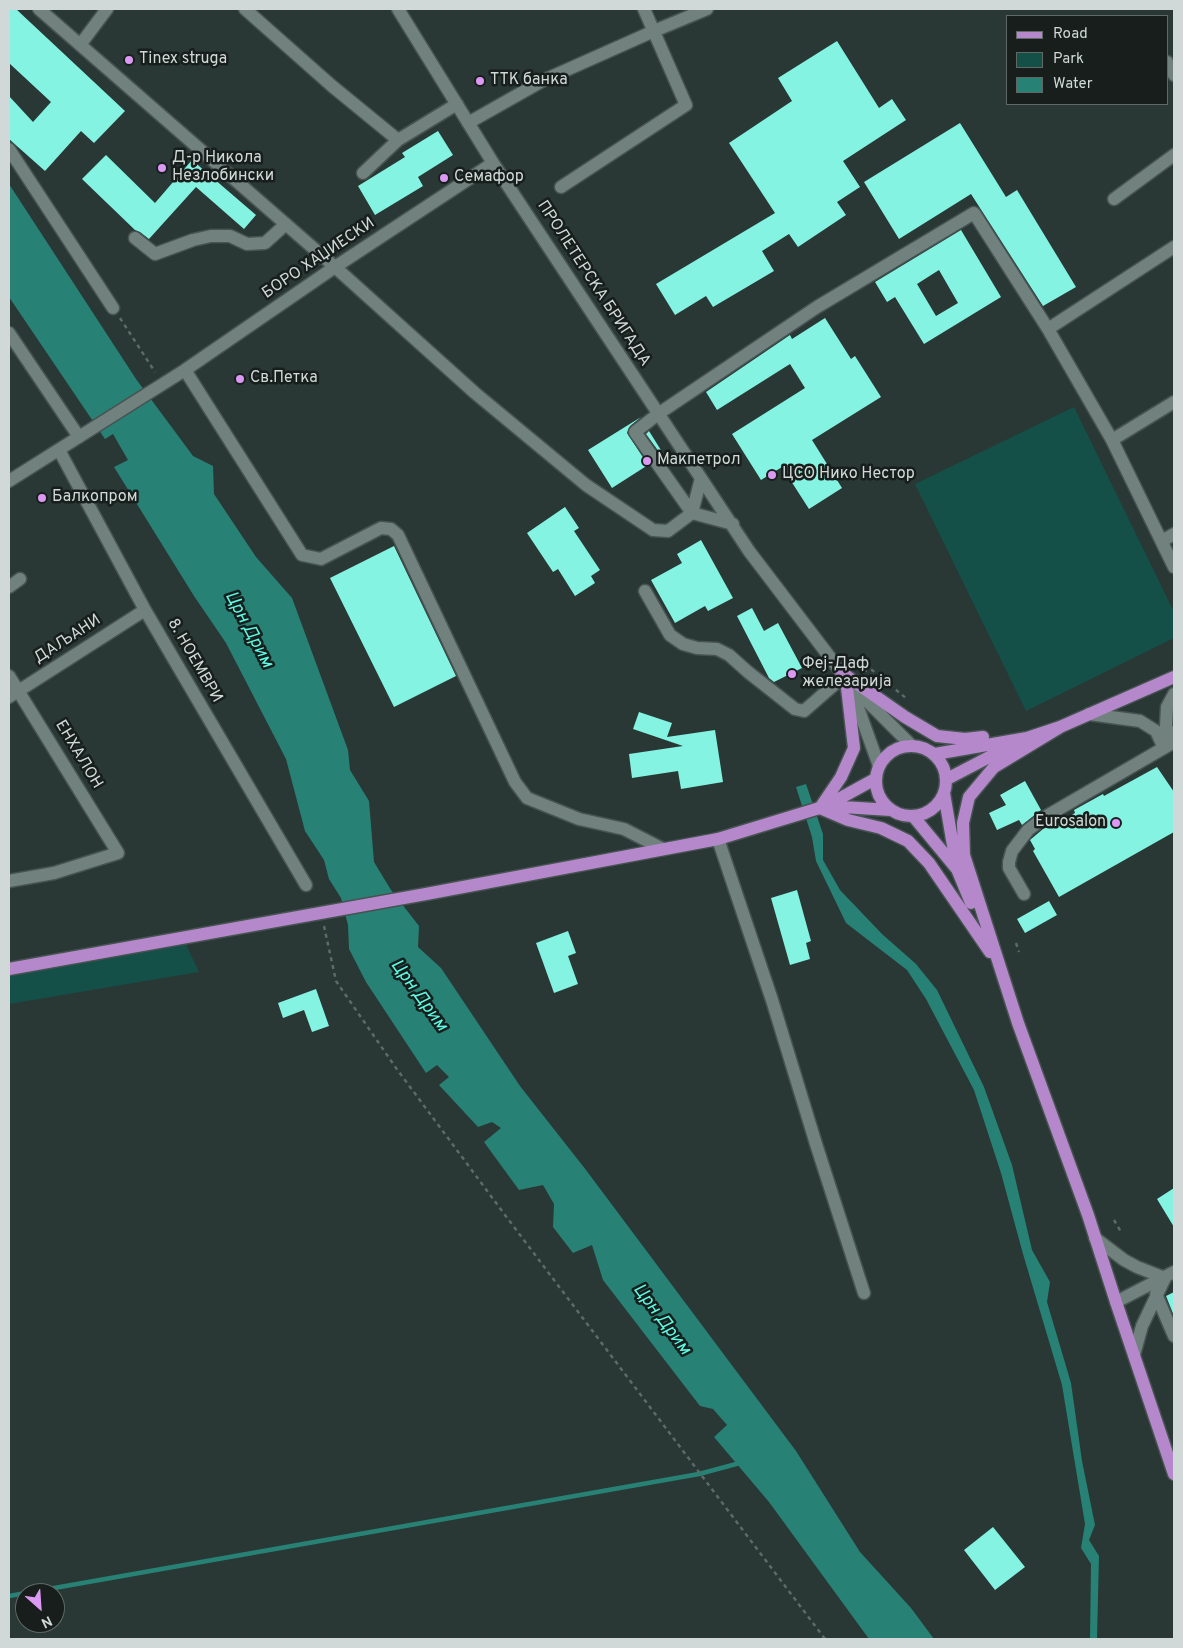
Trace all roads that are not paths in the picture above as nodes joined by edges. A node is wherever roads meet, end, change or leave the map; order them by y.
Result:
1 (39, 9) edge
2 (107, 9) edge
3 (245, 9) edge
4 (398, 9) edge
5 (644, 9) edge
6 (708, 9) edge
7 (654, 31) junction
8 (80, 45) junction
9 (1168, 64) edge
10 (1174, 75) edge
11 (457, 104) junction
12 (468, 123) junction
13 (398, 140) junction
14 (9, 148) edge
15 (1174, 155) edge
16 (493, 163) junction
17 (363, 174) dead end
18 (562, 187) dead end
19 (1114, 199) dead end
20 (286, 224) junction
21 (135, 238) dead end
22 (1174, 247) edge
23 (335, 267) junction
24 (113, 308) dead end
25 (1048, 329) junction
26 (9, 333) edge
27 (185, 370) junction
28 (1174, 402) edge
29 (658, 414) junction
30 (79, 437) junction
31 (1112, 440) junction
32 (60, 450) junction
33 (701, 478) junction
34 (9, 481) edge
35 (692, 513) junction
36 (732, 524) junction
37 (1174, 534) edge
38 (1162, 541) junction
39 (1174, 567) edge
40 (20, 579) dead end
41 (9, 587) edge
42 (645, 591) dead end
43 (145, 610) junction
44 (9, 676) edge
45 (1174, 677) edge
46 (846, 678) junction
47 (14, 694) edge
48 (1174, 694) edge
49 (1089, 714) junction
50 (1060, 727) junction
51 (1027, 738) junction
52 (1171, 744) edge
53 (912, 745) junction
54 (935, 754) junction
55 (877, 772) junction
56 (947, 779) junction
57 (944, 793) junction
58 (821, 808) junction
59 (891, 810) junction
60 (913, 816) junction
61 (718, 839) junction
62 (663, 849) junction
63 (957, 869) junction
64 (9, 881) edge
65 (306, 885) dead end
66 (1024, 894) dead end
67 (998, 963) junction
68 (9, 969) edge
69 (1095, 1238) junction
70 (1170, 1275) edge
71 (864, 1293) dead end
72 (1156, 1294) junction
73 (1116, 1302) junction
74 (1174, 1336) edge
75 (1134, 1355) junction
76 (1170, 1450) edge
77 (1174, 1474) edge

1 - 8 street
2 - 8 street
3 - 13 street
4 - 11 street, ПРОЛЕТЕРСКА БРИГАДА
5 - 7 street
6 - 7 street
7 - 12 street
7 - 18 street
8 - 20 street
9 - 10 street
11 - 12 street, ПРОЛЕТЕРСКА БРИГАДА
11 - 13 street
12 - 16 street, ПРОЛЕТЕРСКА БРИГАДА
13 - 17 street
14 - 24 street
15 - 19 street
16 - 23 street, БОРО ХАЏИЕСКИ
16 - 29 street, ПРОЛЕТЕРСКА БРИГАДА
20 - 21 street
20 - 23 street
22 - 25 street
23 - 27 street, БОРО ХАЏИЕСКИ
23 - 35 street
25 - 29 street
25 - 31 street
26 - 30 street
27 - 30 street, БОРО ХАЏИЕСКИ
27 - 62 street
28 - 31 street
29 - 33 street, ПРОЛЕТЕРСКА БРИГАДА
29 - 35 street
30 - 32 street, БОРО ХАЏИЕСКИ
31 - 38 street
32 - 34 street, БОРО ХАЏИЕСКИ
32 - 43 street, 8. НОЕМВРИ
33 - 35 street
33 - 36 street, ПРОЛЕТЕРСКА БРИГАДА
35 - 36 street
36 - 46 street, ПРОЛЕТЕРСКА БРИГАДА
37 - 38 street
38 - 39 street
40 - 41 street
42 - 46 street
43 - 47 street, ДАЉАНИ
43 - 65 street, 8. НОЕМВРИ
44 - 47 street, ЕНХАЛОН
45 - 49 main road
46 - 50 main road
46 - 53 street
46 - 55 street
46 - 58 main road
47 - 64 street, ЕНХАЛОН
48 - 52 street
49 - 50 main road
49 - 52 street
50 - 51 main road
50 - 67 main road
51 - 54 main road
51 - 56 main road
52 - 66 street
53 - 54 main road
53 - 55 main road
54 - 56 main road
55 - 58 main road
55 - 59 main road
56 - 57 main road
57 - 60 main road
57 - 63 main road
58 - 59 main road
58 - 61 main road
58 - 67 main road
59 - 60 main road
60 - 63 main road
61 - 62 main road
61 - 71 street
62 - 68 main road
63 - 67 main road
67 - 69 main road
69 - 70 street
69 - 73 main road
70 - 72 street
70 - 73 street
72 - 74 street
72 - 75 street
73 - 75 main road
75 - 76 main road
76 - 77 main road

